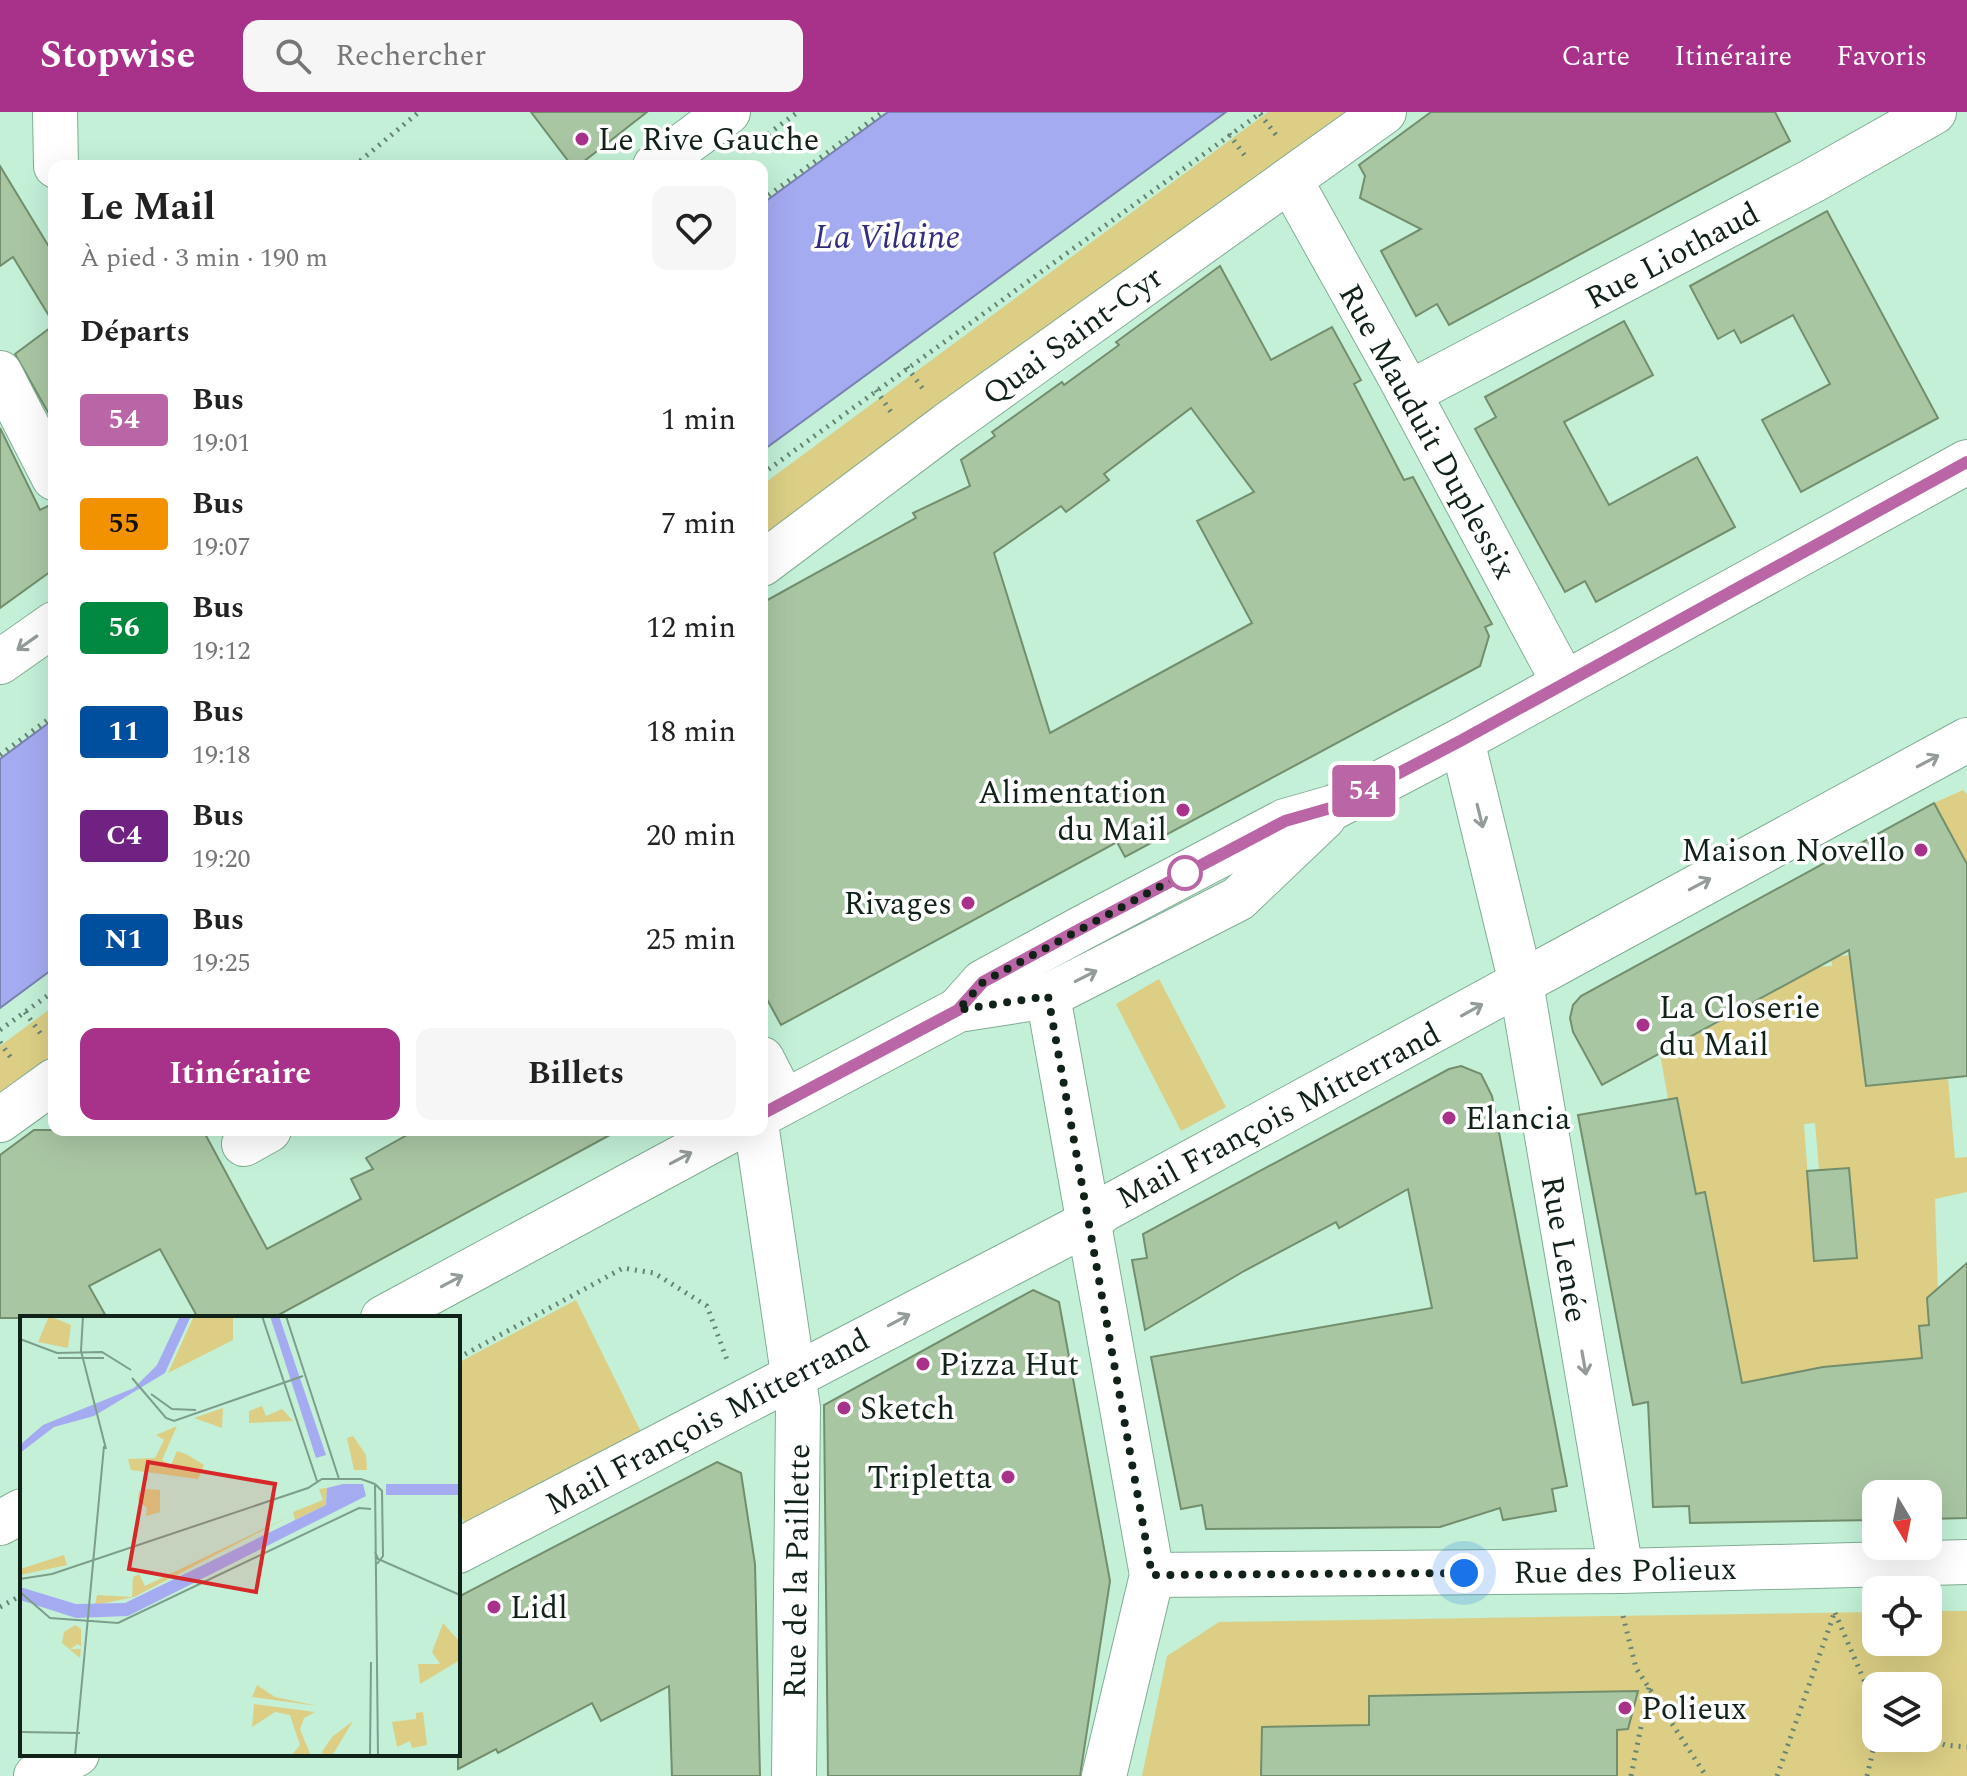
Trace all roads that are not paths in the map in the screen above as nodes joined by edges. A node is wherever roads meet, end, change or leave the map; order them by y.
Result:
1 (55, 112) edge
2 (1384, 112) edge
3 (1934, 112) edge
4 (716, 117) edge
5 (56, 160) edge
6 (662, 160) edge
7 (1290, 180) junction
8 (0, 373) edge
9 (1409, 393) junction
10 (1967, 462) edge
11 (48, 466) edge
12 (768, 560) edge
13 (48, 628) edge
14 (0, 662) edge
15 (1564, 683) junction
16 (1462, 740) junction
17 (1967, 740) edge
18 (1334, 807) junction
19 (1521, 983) junction
20 (1048, 996) junction
21 (958, 1010) junction
22 (48, 1063) edge
23 (768, 1115) edge
24 (0, 1120) edge
25 (721, 1136) edge
26 (1088, 1223) junction
27 (387, 1316) edge
28 (795, 1374) junction
29 (20, 1512) edge
30 (0, 1523) edge
31 (460, 1550) edge
32 (1967, 1562) edge
33 (1621, 1571) junction
34 (1152, 1575) junction
35 (73, 1756) edge
36 (36, 1776) edge
37 (794, 1776) edge
38 (1104, 1776) edge

1 - 5 street
2 - 7 street, Quai Saint-Cyr
3 - 9 street, Rue Liothaud
4 - 6 street
7 - 9 street, Rue Mauduit Duplessix
7 - 12 street, Quai Saint-Cyr
8 - 11 street
9 - 15 street, Rue Mauduit Duplessix
10 - 15 street
13 -> 14 street
15 - 16 street
16 - 18 street
16 -> 19 street, Rue Lenée
19 -> 17 street, Mail François Mitterrand
20 -> 18 street
18 - 21 street
26 -> 19 street, Mail François Mitterrand
19 -> 33 street, Rue Lenée
20 - 21 street
20 - 26 street
21 - 23 street
22 - 24 street
23 - 28 street, Rue de la Paillette
27 -> 25 street
28 -> 26 street, Mail François Mitterrand
26 - 34 street
28 - 31 street, Mail François Mitterrand
28 - 37 street, Rue de la Paillette
29 - 30 street
32 - 33 street, Rue des Polieux
33 - 34 street, Rue des Polieux
34 - 38 street
35 - 36 street

